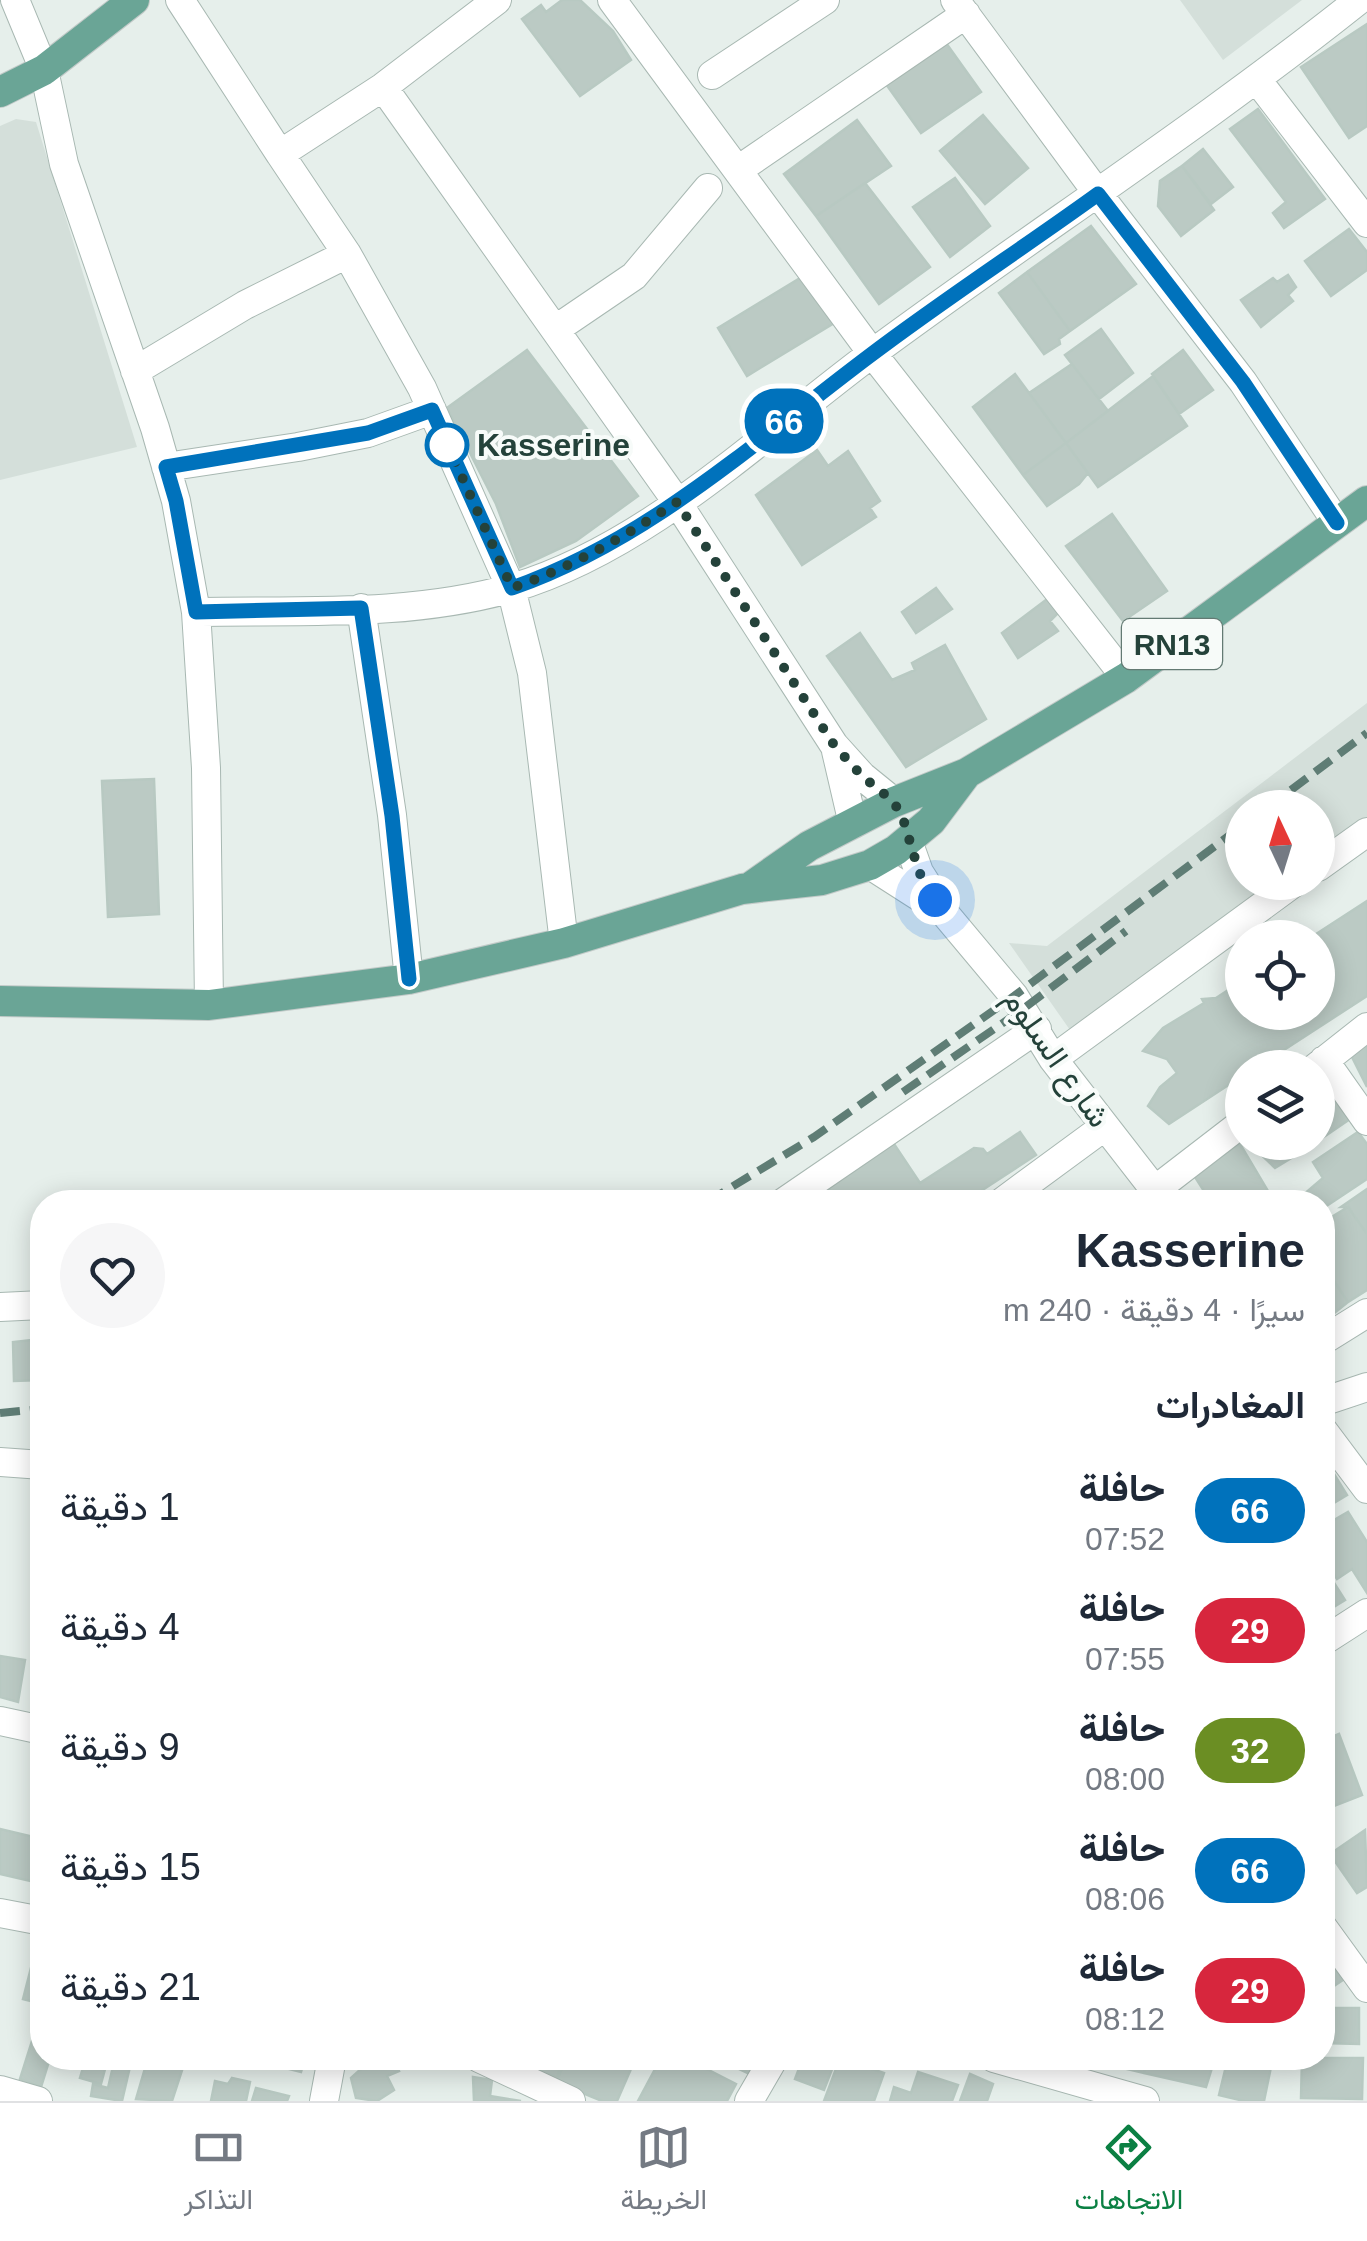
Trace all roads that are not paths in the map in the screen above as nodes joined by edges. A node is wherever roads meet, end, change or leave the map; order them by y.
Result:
1 (15, 0) edge
2 (134, 0) edge
3 (180, 0) edge
4 (497, 0) edge
5 (612, 0) edge
6 (824, 0) edge
7 (1359, 0) edge
8 (960, 4) edge
9 (44, 70) junction
10 (712, 76) dead end
11 (1258, 81) junction
12 (383, 87) junction
13 (0, 92) edge
14 (280, 154) junction
15 (738, 170) junction
16 (708, 188) dead end
17 (1098, 194) junction
18 (1367, 223) edge
19 (347, 254) junction
20 (556, 329) junction
21 (872, 353) junction
22 (135, 371) junction
23 (432, 410) junction
24 (166, 467) junction
25 (1367, 501) edge
26 (677, 502) junction
27 (1337, 523) junction
28 (512, 588) junction
29 (361, 608) junction
30 (196, 612) junction
31 (1126, 678) junction
32 (834, 745) junction
33 (967, 772) junction
34 (894, 802) junction
35 (852, 824) junction
36 (1367, 832) edge
37 (908, 842) junction
38 (1335, 855) edge
39 (870, 864) junction
40 (749, 888) junction
41 (1270, 900) edge
42 (946, 916) junction
43 (564, 943) junction
44 (409, 979) junction
45 (0, 1001) edge
46 (210, 1005) junction
47 (1367, 1027) edge
48 (1037, 1029) junction
49 (1335, 1052) edge
50 (1053, 1059) junction
51 (1335, 1082) edge
52 (1367, 1121) edge
53 (1104, 1127) junction
54 (1225, 1137) edge
55 (812, 1190) edge
56 (1018, 1190) edge
57 (1154, 1190) edge
58 (1166, 1190) edge
59 (30, 1306) edge
60 (0, 1307) edge
61 (1367, 1314) edge
62 (1335, 1333) edge
63 (1367, 1387) edge
64 (1335, 1398) edge
65 (1335, 1447) edge
66 (0, 1462) edge
67 (30, 1464) edge
68 (1367, 1490) edge
69 (1367, 1612) edge
70 (1335, 1633) edge
71 (0, 1722) edge
72 (30, 1728) edge
73 (0, 1913) edge
74 (30, 1919) edge
75 (1335, 1944) edge
76 (1367, 1988) edge
77 (330, 2070) edge
78 (499, 2070) edge
79 (767, 2070) edge
80 (1036, 2070) edge
81 (0, 2090) edge
82 (542, 2095) edge
83 (38, 2101) edge
84 (324, 2101) edge
85 (571, 2101) edge
86 (749, 2101) edge
87 (1145, 2101) edge

1 - 9 street
2 - 9 main road
3 - 14 street
4 - 12 street
5 - 15 street
6 - 10 street
7 - 11 street
8 - 15 street
8 - 17 street
9 - 13 main road
9 - 22 street
11 - 17 street
11 - 18 street
12 - 14 street
12 - 20 street
14 - 19 street
15 - 21 street
16 - 20 street
17 - 21 street
17 - 27 street
19 - 22 street
19 - 23 street
20 - 26 street
21 - 26 street
21 - 31 street
22 - 24 street
23 - 24 street
23 - 28 street
24 - 30 street
25 - 27 main road, RN13
26 - 28 street
26 - 32 street
27 - 31 main road, RN13
28 - 29 street
28 - 43 street
29 - 30 street
29 - 44 street
30 - 46 street
31 - 33 main road, RN13
32 - 34 street
32 - 35 street
33 - 34 main road
33 - 37 main road
34 - 35 main road
34 - 37 main road
35 - 39 main road
35 - 40 main road
36 - 38 street
37 - 39 main road
37 - 42 street, شارع السلوم
39 - 40 main road
39 - 42 street, شارع السلوم
40 - 43 main road
41 - 50 street
42 - 48 street, شارع السلوم
43 - 44 main road
44 - 46 main road
45 - 46 main road
47 - 49 street
48 - 50 street, شارع السلوم
48 - 55 street
50 - 53 street, شارع السلوم
51 - 52 street
53 - 56 street
53 - 57 street, شارع السلوم
54 - 58 street
59 - 60 street
61 - 62 street
63 - 64 street
65 - 68 street
66 - 67 street
69 - 70 street
71 - 72 street
73 - 74 street
75 - 76 street
77 - 84 street
78 - 82 street
79 - 86 street
80 - 87 street
81 - 83 street
82 - 85 street

